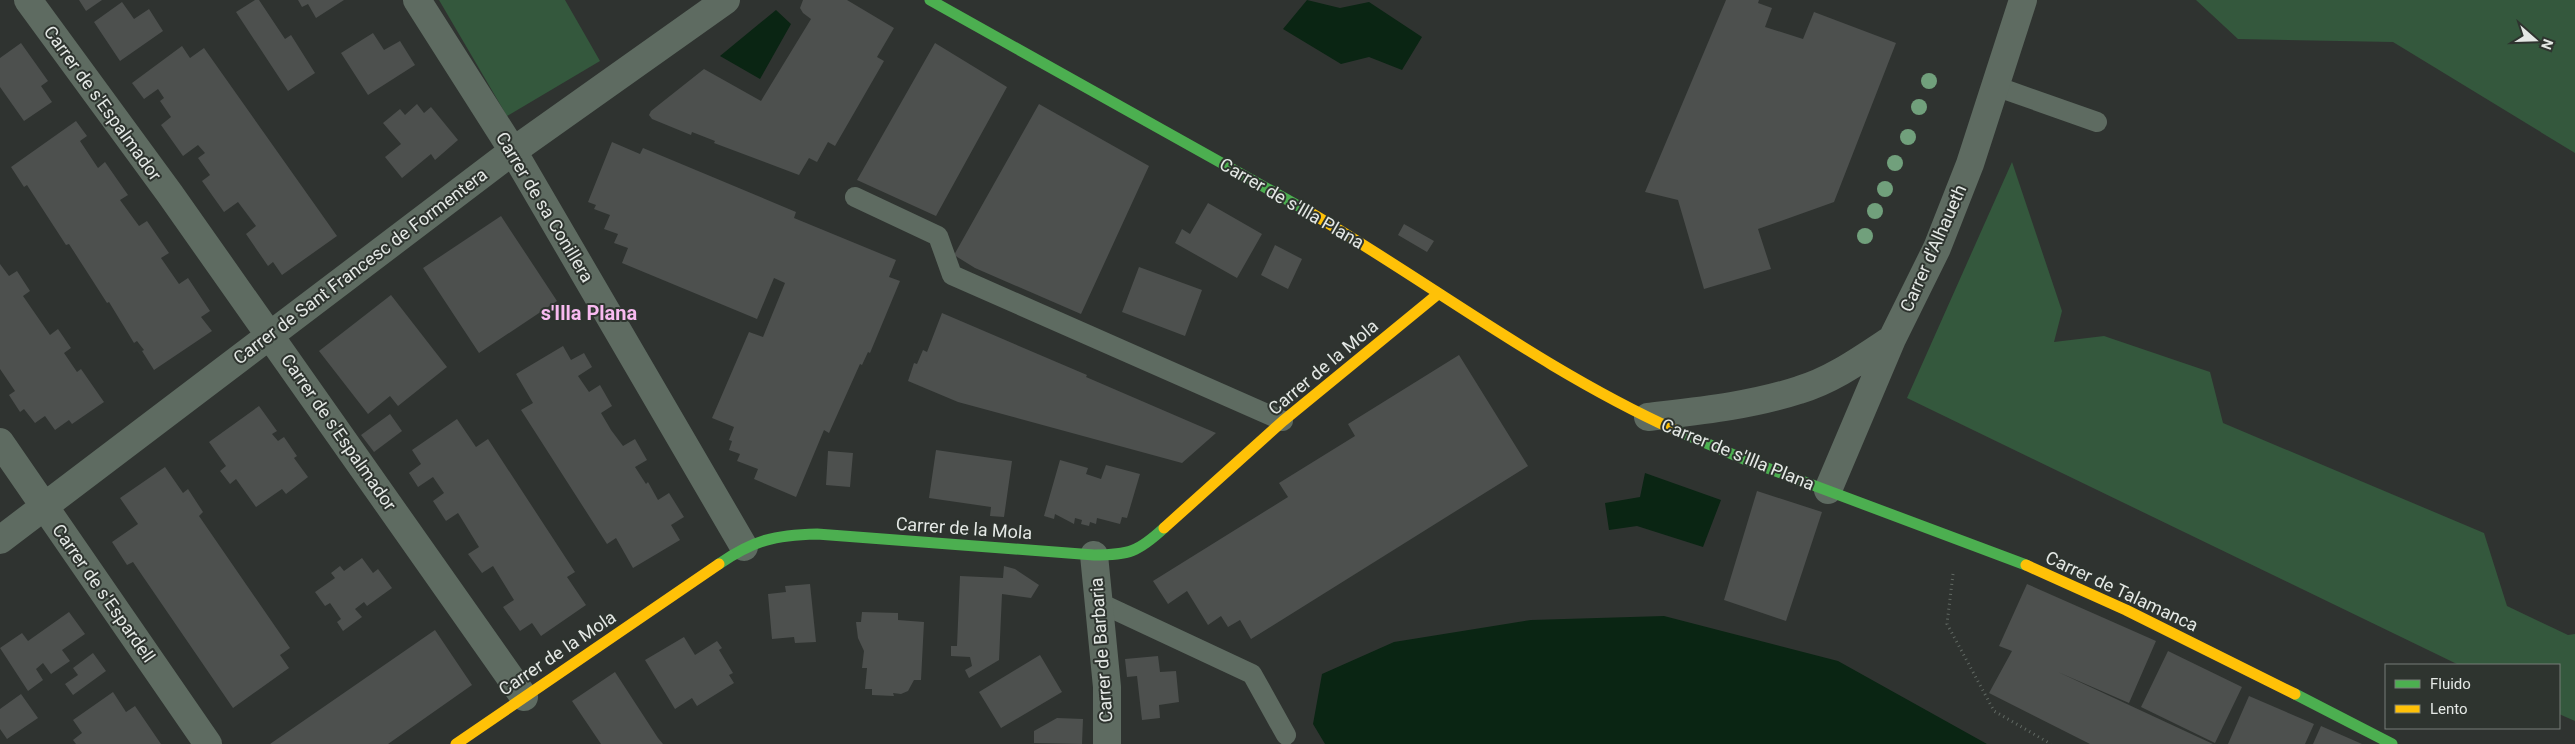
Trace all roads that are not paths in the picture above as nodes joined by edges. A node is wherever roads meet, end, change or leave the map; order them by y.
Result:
1 (28, 0) edge
2 (417, 0) edge
3 (726, 0) edge
4 (930, 0) edge
5 (2023, 0) edge
6 (1995, 86) junction
7 (2097, 122) dead end
8 (513, 151) junction
9 (855, 197) dead end
10 (1438, 294) junction
11 (269, 334) junction
12 (1892, 339) junction
13 (1648, 417) junction
14 (1284, 421) junction
15 (0, 442) edge
16 (1828, 490) junction
17 (45, 507) junction
18 (0, 540) edge
19 (744, 547) junction
20 (1094, 555) junction
21 (1098, 602) junction
22 (524, 696) junction
23 (1286, 735) dead end
24 (208, 744) edge
25 (456, 744) edge
26 (1107, 744) edge
27 (2392, 744) edge

1 - 11 street, Carrer de s'Espalmador
2 - 8 street, Carrer de sa Conillera
3 - 8 street, Carrer de Sant Francesc de Formentera
4 - 10 street, Carrer de s'Illa Plana
5 - 6 street, Carrer d'Alhaueth
6 - 7 lane
6 - 12 street, Carrer d'Alhaueth
8 - 11 street, Carrer de Sant Francesc de Formentera
8 - 19 street, Carrer de sa Conillera
9 - 14 lane
10 - 13 street, Carrer de s'Illa Plana
10 - 14 street, Carrer de la Mola
11 - 17 street, Carrer de Sant Francesc de Formentera
11 - 22 street, Carrer de s'Espalmador
12 - 13 street, Carrer de s'Illa Plana
12 - 16 street, Carrer d'Alhaueth
13 - 16 street, Carrer de s'Illa Plana
14 - 20 street, Carrer de la Mola
15 - 17 street, Carrer de s'Espardell
16 - 27 street, Carrer de Talamanca
17 - 18 street, Carrer de Sant Francesc de Formentera
17 - 24 street, Carrer de s'Espardell
19 - 20 street, Carrer de la Mola
19 - 22 street, Carrer de la Mola
20 - 21 street, Carrer de Barbaria
21 - 23 lane
21 - 26 street, Carrer de Barbaria
22 - 25 street, Carrer de la Mola

